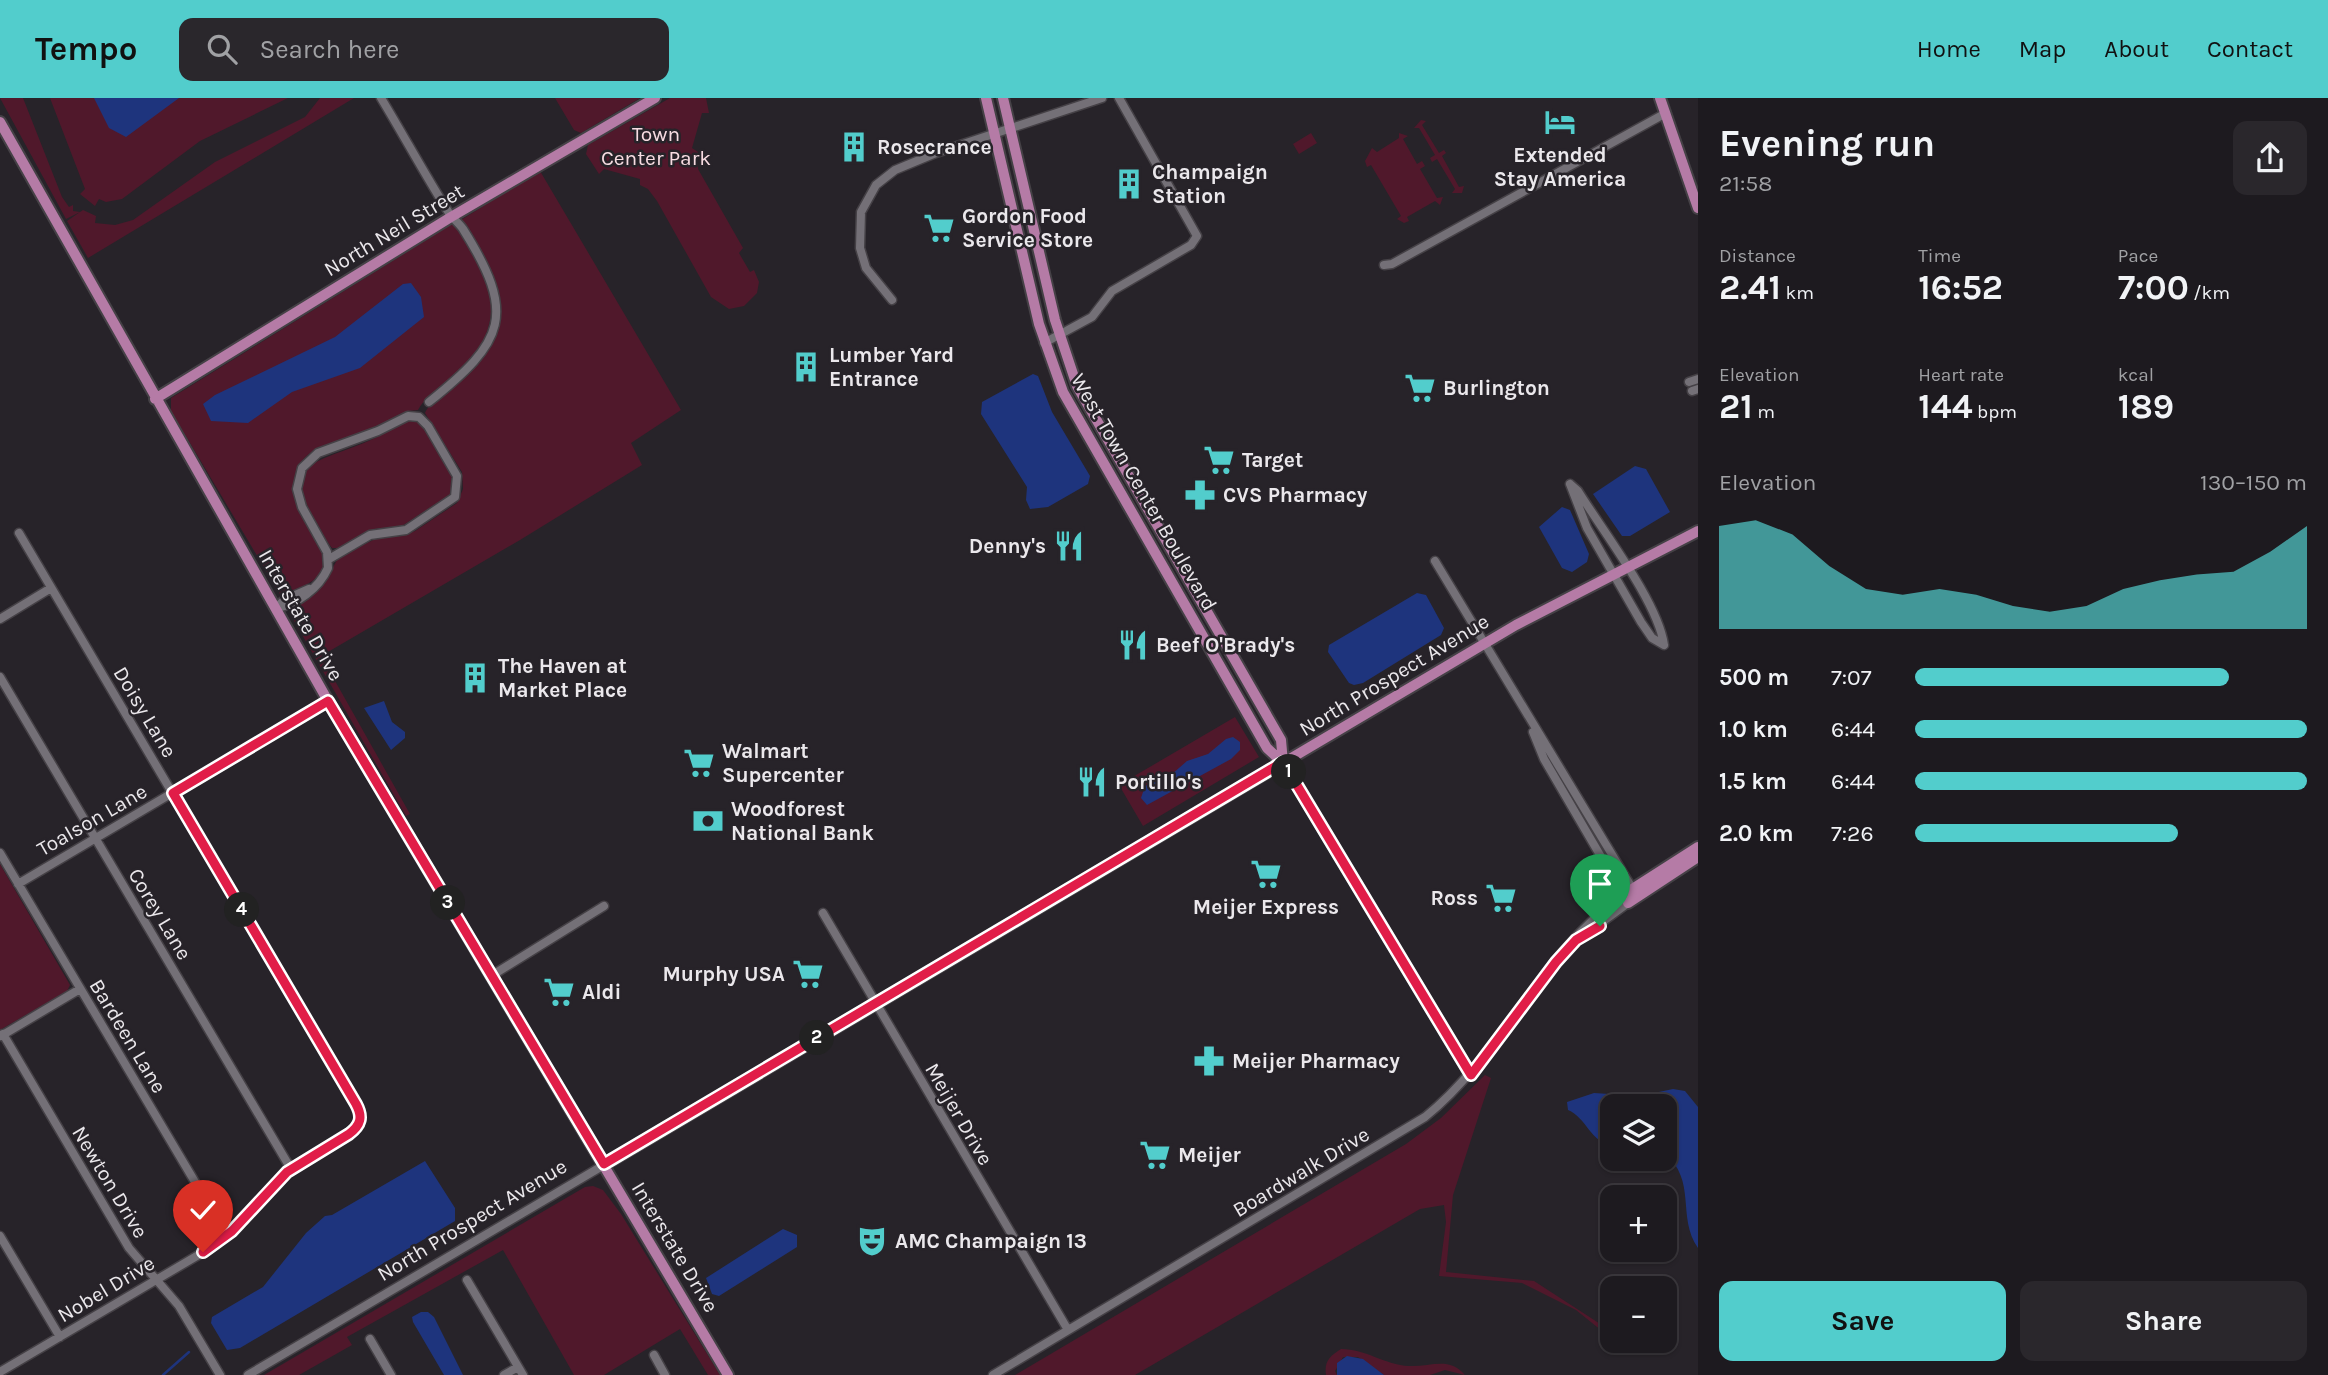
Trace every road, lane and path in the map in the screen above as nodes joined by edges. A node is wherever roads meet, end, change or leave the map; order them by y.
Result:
1 (381, 98) edge
2 (655, 98) edge
3 (986, 98) edge
4 (1003, 98) edge
5 (1102, 98) edge
6 (1119, 98) edge
7 (1660, 98) edge
8 (1666, 113) junction
9 (0, 122) edge
10 (1010, 129) junction
11 (994, 132) junction
12 (1698, 208) edge
13 (451, 217) junction
14 (1384, 265) dead end
15 (892, 300) dead end
16 (1059, 335) junction
17 (1044, 343) junction
18 (155, 398) junction
19 (429, 402) dead end
20 (1698, 531) edge
21 (19, 533) dead end
22 (330, 559) junction
23 (1435, 561) dead end
24 (1626, 569) junction
25 (1615, 575) junction
26 (51, 588) junction
27 (276, 608) junction
28 (0, 618) edge
29 (1483, 645) junction
30 (0, 677) edge
31 (328, 701) junction
32 (1529, 723) junction
33 (1283, 762) junction
34 (173, 793) junction
35 (1599, 832) junction
36 (95, 838) junction
37 (1590, 838) junction
38 (1698, 847) edge
39 (0, 853) edge
40 (1698, 858) edge
41 (18, 884) junction
42 (1630, 896) junction
43 (604, 906) dead end
44 (823, 913) dead end
45 (491, 976) junction
46 (79, 989) junction
47 (875, 1004) junction
48 (2, 1035) edge
49 (1471, 1075) junction
50 (357, 1128) joint
51 (604, 1164) junction
52 (291, 1169) junction
53 (0, 1236) edge
54 (227, 1236) junction
55 (156, 1280) junction
56 (467, 1280) dead end
57 (1068, 1330) junction
58 (60, 1337) junction
59 (370, 1339) dead end
60 (654, 1355) dead end
61 (520, 1371) edge
62 (0, 1372) edge
63 (220, 1375) edge
64 (247, 1375) edge
65 (391, 1375) edge
66 (504, 1375) edge
67 (666, 1375) edge
68 (728, 1375) edge
69 (993, 1375) edge

1 - 13 street
2 - 13 main road, North Neil Street
3 - 11 main road, West Town Center Boulevard
4 - 10 main road, West Town Center Boulevard
5 - 10 street
6 - 16 street
7 - 8 main road
8 - 12 main road
8 - 14 street
9 - 18 main road, Interstate Drive
10 - 11 street
10 - 16 main road, West Town Center Boulevard
11 - 15 street
11 - 17 main road, West Town Center Boulevard
13 - 18 main road, North Neil Street
13 - 19 street
16 - 17 street
16 - 33 main road, West Town Center Boulevard
17 - 33 main road, West Town Center Boulevard
18 - 27 main road, Interstate Drive
20 - 24 main road, North Prospect Avenue
21 - 26 street, Doisy Lane
22 - 22 street
22 - 27 street
23 - 29 street
24 - 25 main road, North Prospect Avenue
24 - 25 street
24 - 25 street
25 - 29 main road, North Prospect Avenue
26 - 28 street
26 - 34 street, Doisy Lane
27 - 31 main road, Interstate Drive
29 - 32 street
29 - 33 main road, North Prospect Avenue
30 - 36 street, Corey Lane
31 - 34 street, Toalson Lane
31 - 45 main road, Interstate Drive
32 - 35 street
32 - 37 street
33 - 47 main road, North Prospect Avenue
33 - 49 main road, West Town Center Boulevard
34 - 36 street, Toalson Lane
34 - 50 street, Doisy Lane
35 - 37 street
35 - 42 street
36 - 41 street, Toalson Lane
36 - 52 street, Corey Lane
37 - 42 street
38 - 42 main road
39 - 41 street, Bardeen Lane
40 - 42 main road
41 - 46 street, Bardeen Lane
42 - 49 street, Boardwalk Drive
43 - 45 street
44 - 47 street, Meijer Drive
45 - 51 main road, Interstate Drive
46 - 48 street
46 - 54 street, Bardeen Lane
47 - 51 main road, North Prospect Avenue
47 - 57 street, Meijer Drive
48 - 55 street, Newton Drive
49 - 57 street, Boardwalk Drive
50 - 52 street, Nobel Drive
51 - 64 street, North Prospect Avenue
51 - 68 main road, Interstate Drive
52 - 54 street, Nobel Drive
53 - 58 street
54 - 55 street, Nobel Drive
55 - 58 street, Nobel Drive
55 - 63 street, Newton Drive
56 - 61 street
57 - 69 street, Boardwalk Drive
58 - 62 street, Nobel Drive
59 - 65 street
60 - 67 street
61 - 66 street

